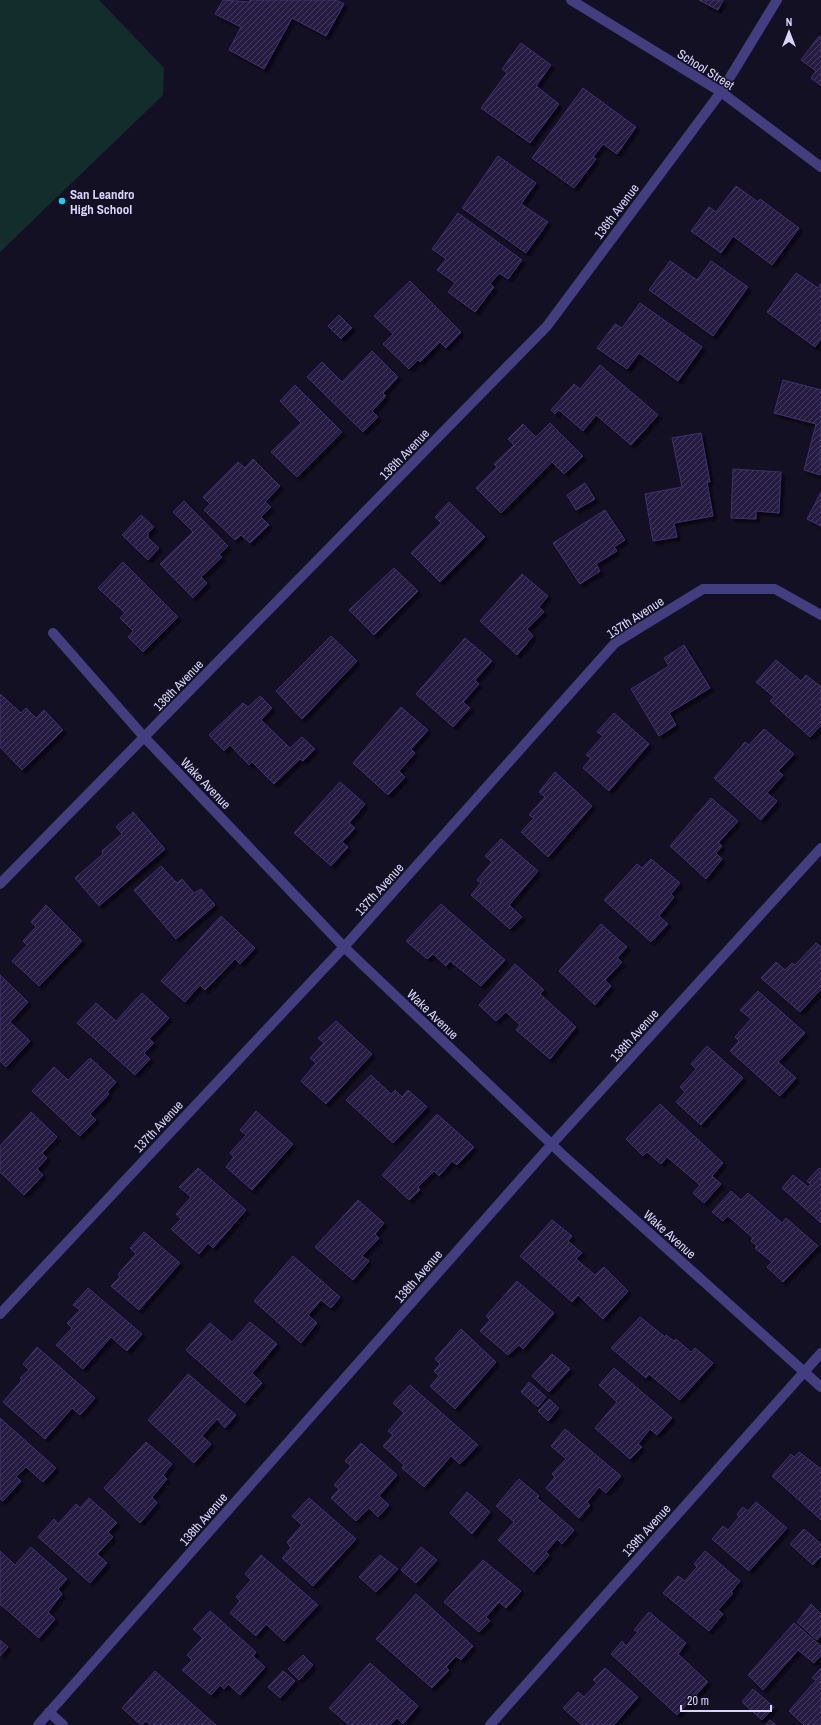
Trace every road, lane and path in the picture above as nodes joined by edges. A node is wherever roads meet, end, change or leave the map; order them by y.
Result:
1 (571, 0) edge
2 (777, 0) edge
3 (721, 92) junction
4 (821, 167) edge
5 (821, 615) edge
6 (53, 633) dead end
7 (145, 738) junction
8 (821, 848) edge
9 (0, 884) edge
10 (344, 947) junction
11 (551, 1145) junction
12 (0, 1314) edge
13 (821, 1353) edge
14 (805, 1371) junction
15 (821, 1387) edge
16 (49, 1712) junction
17 (38, 1725) edge
18 (63, 1725) edge
19 (490, 1725) edge

1 - 3 street, School Street
2 - 3 street, 136th Avenue
3 - 4 street, School Street
3 - 7 street, 136th Avenue
5 - 10 street, 137th Avenue
6 - 7 street, Wake Avenue
7 - 9 street, 136th Avenue
7 - 10 street, Wake Avenue
8 - 11 street, 138th Avenue
10 - 11 street, Wake Avenue
10 - 12 street, 137th Avenue
11 - 14 street, Wake Avenue
11 - 16 street, 138th Avenue
13 - 14 street, 139th Avenue
14 - 15 street, Wake Avenue
14 - 19 street, 139th Avenue
16 - 17 street, 138th Avenue
16 - 18 street

